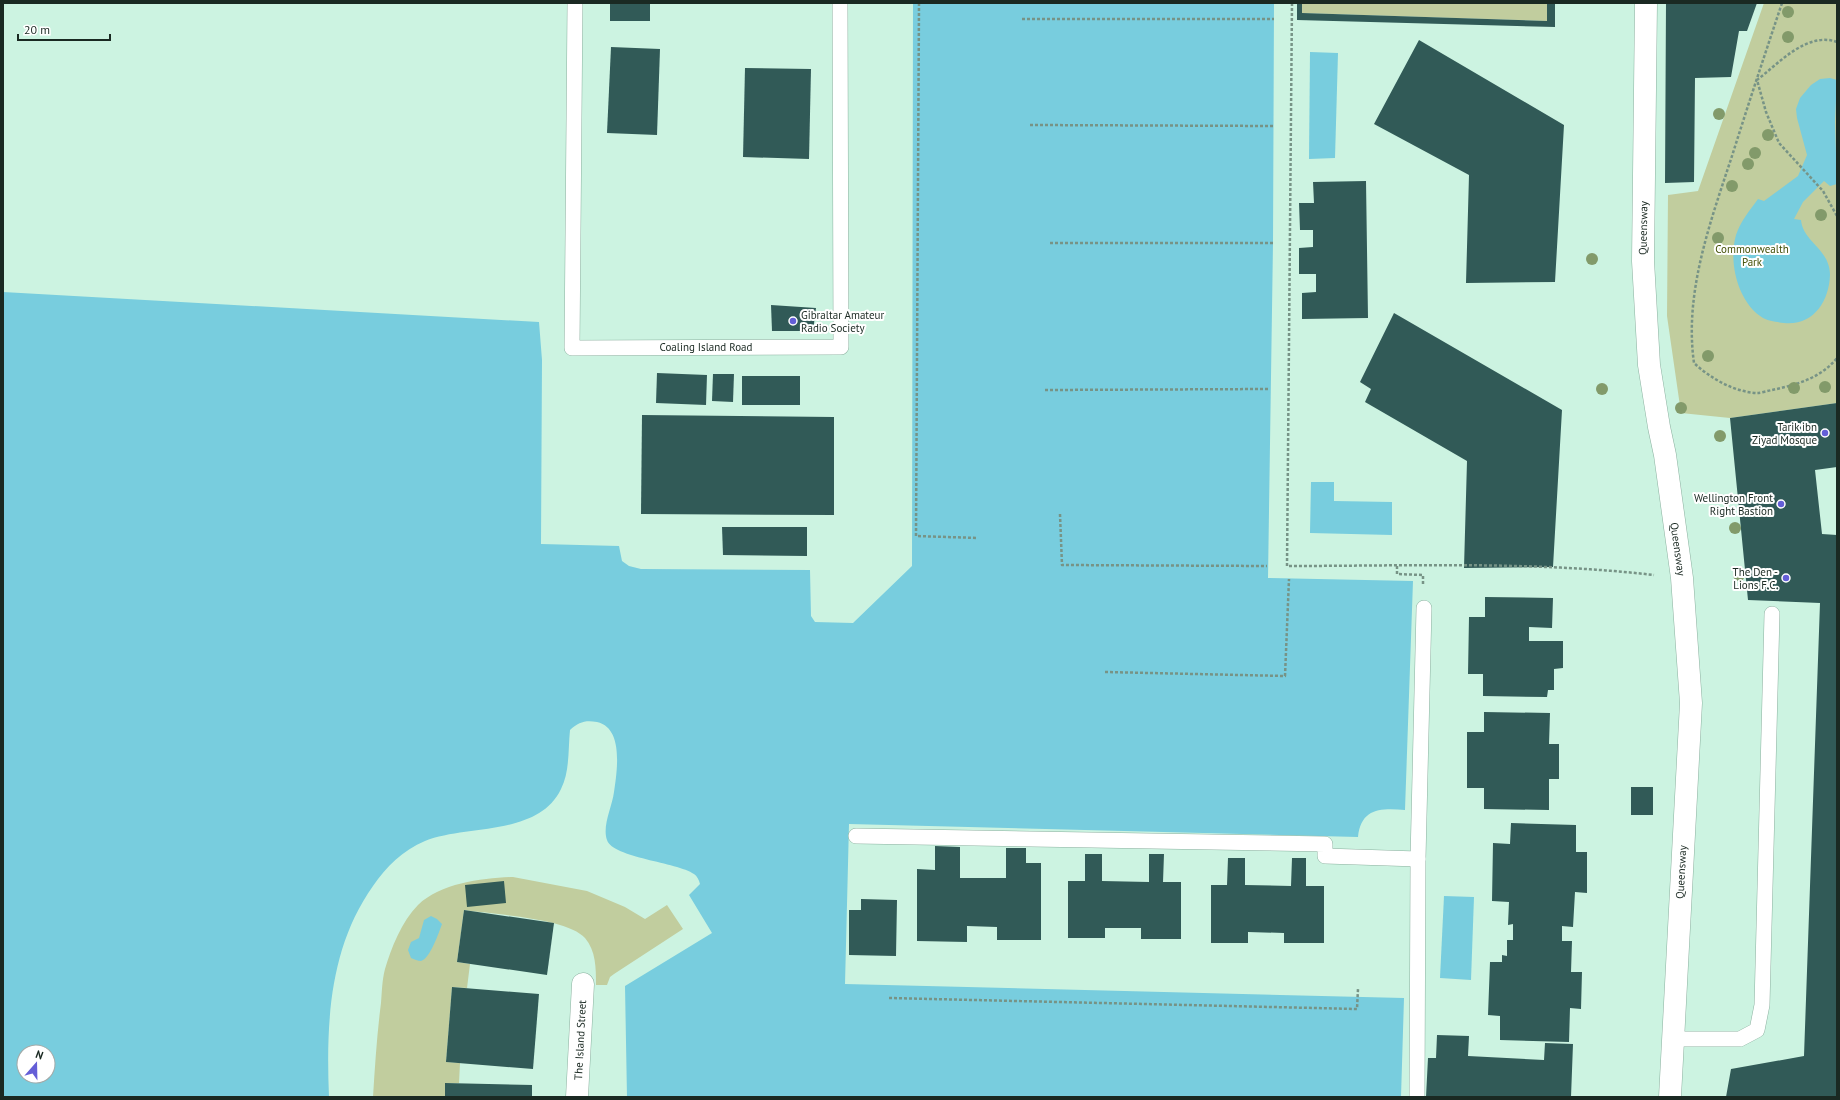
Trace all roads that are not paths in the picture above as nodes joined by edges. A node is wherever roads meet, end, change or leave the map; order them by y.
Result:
1 (575, 3) edge
2 (840, 3) edge
3 (1646, 3) edge
4 (1424, 608) road end
5 (1772, 614) dead end
6 (856, 836) dead end
7 (1418, 859) junction
8 (583, 984) dead end
9 (1673, 1039) junction
10 (577, 1097) edge
11 (1417, 1097) edge
12 (1670, 1097) edge

1 - 2 lane, Coaling Island Road
3 - 9 main road, Queensway
4 - 7 lane
5 - 9 lane
6 - 7 lane
7 - 11 lane
8 - 10 main road, The Island Street
9 - 12 main road, Queensway

